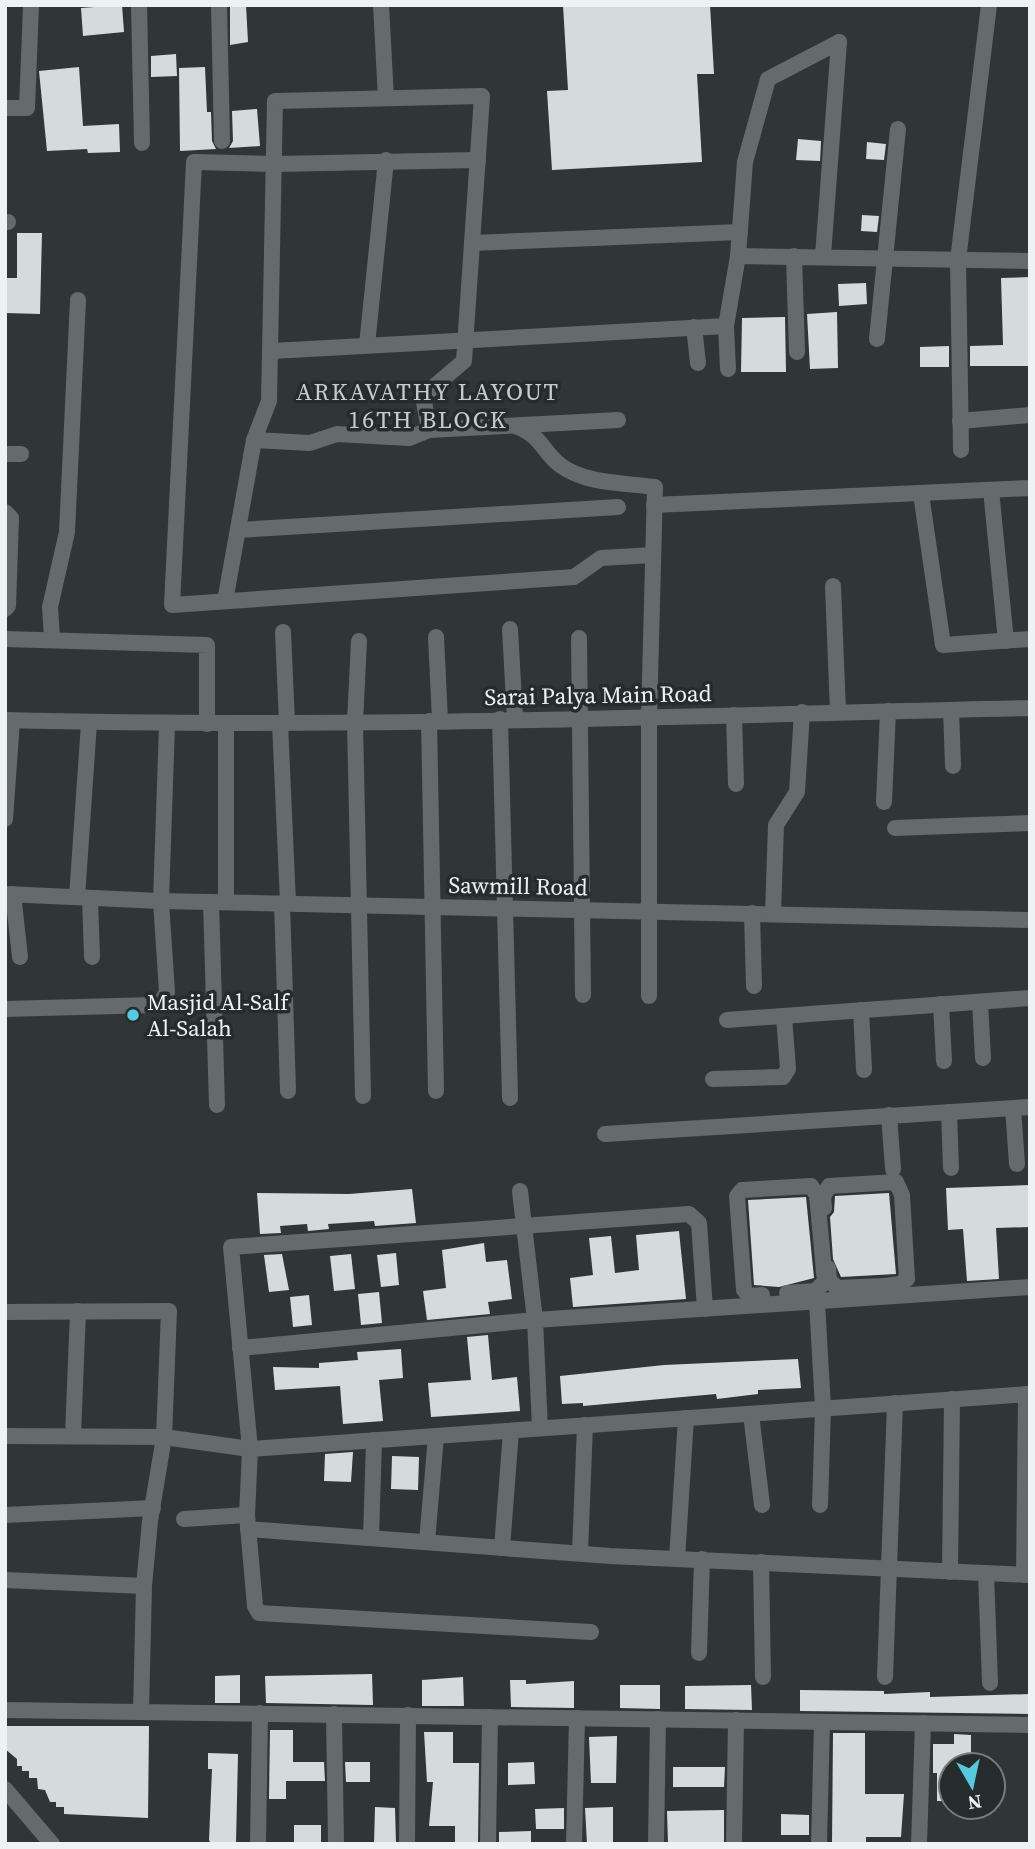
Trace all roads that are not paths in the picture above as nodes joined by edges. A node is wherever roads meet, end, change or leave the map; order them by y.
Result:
1 (30, 5) edge
2 (139, 5) edge
3 (219, 5) edge
4 (381, 5) edge
5 (989, 5) edge
6 (386, 99) junction
7 (5, 108) edge
8 (898, 129) dead end
9 (222, 141) dead end
10 (142, 142) dead end
11 (386, 160) junction
12 (478, 160) junction
13 (275, 164) junction
14 (740, 232) junction
15 (472, 243) junction
16 (738, 256) junction
17 (794, 256) junction
18 (823, 256) junction
19 (887, 258) junction
20 (958, 260) junction
21 (1030, 261) edge
22 (78, 300) dead end
23 (726, 326) junction
24 (694, 327) junction
25 (877, 339) dead end
26 (466, 341) junction
27 (367, 345) junction
28 (272, 351) junction
29 (796, 352) dead end
30 (698, 363) dead end
31 (728, 369) dead end
32 (1030, 415) edge
33 (618, 420) dead end
34 (960, 421) junction
35 (516, 426) junction
36 (429, 430) junction
37 (254, 440) junction
38 (961, 450) dead end
39 (1030, 488) edge
40 (991, 490) junction
41 (921, 494) junction
42 (654, 505) junction
43 (618, 506) dead end
44 (5, 512) edge
45 (239, 530) junction
46 (653, 555) junction
47 (833, 586) dead end
48 (225, 601) junction
49 (5, 609) edge
50 (510, 629) dead end
51 (283, 632) dead end
52 (436, 637) dead end
53 (52, 638) junction
54 (579, 638) dead end
55 (5, 639) edge
56 (1030, 639) edge
57 (359, 640) dead end
58 (1006, 641) junction
59 (1030, 708) edge
60 (951, 710) junction
61 (888, 711) junction
62 (802, 712) junction
63 (838, 712) junction
64 (734, 715) junction
65 (649, 718) junction
66 (508, 719) junction
67 (578, 719) junction
68 (435, 720) junction
69 (8, 721) edge
70 (355, 722) junction
71 (89, 723) junction
72 (284, 723) junction
73 (207, 724) junction
74 (226, 724) junction
75 (167, 725) junction
76 (953, 766) dead end
77 (736, 784) dead end
78 (884, 802) dead end
79 (5, 818) edge
80 (1030, 823) edge
81 (895, 828) dead end
82 (9, 894) edge
83 (84, 897) junction
84 (161, 901) junction
85 (218, 902) junction
86 (285, 903) junction
87 (357, 905) junction
88 (431, 906) junction
89 (503, 908) junction
90 (581, 910) junction
91 (650, 913) junction
92 (752, 914) junction
93 (773, 914) junction
94 (1030, 920) edge
95 (20, 957) dead end
96 (92, 957) dead end
97 (754, 986) dead end
98 (583, 995) dead end
99 (649, 996) dead end
100 (1030, 998) edge
101 (980, 1002) junction
102 (942, 1004) junction
103 (5, 1009) edge
104 (861, 1010) junction
105 (784, 1016) junction
106 (727, 1020) dead end
107 (983, 1058) dead end
108 (944, 1061) dead end
109 (864, 1070) dead end
110 (713, 1080) dead end
111 (288, 1091) dead end
112 (436, 1091) dead end
113 (363, 1096) dead end
114 (510, 1098) dead end
115 (217, 1105) dead end
116 (1030, 1107) edge
117 (1013, 1108) junction
118 (949, 1112) junction
119 (889, 1115) junction
120 (605, 1134) dead end
121 (1017, 1164) dead end
122 (951, 1168) dead end
123 (893, 1169) dead end
124 (520, 1191) dead end
125 (525, 1228) junction
126 (1030, 1287) edge
127 (886, 1291) junction
128 (762, 1300) junction
129 (817, 1302) junction
130 (705, 1308) junction
131 (78, 1311) junction
132 (5, 1312) edge
133 (535, 1320) junction
134 (240, 1348) junction
135 (1028, 1394) edge
136 (951, 1399) junction
137 (895, 1403) junction
138 (823, 1408) junction
139 (751, 1414) junction
140 (686, 1418) junction
141 (585, 1425) junction
142 (540, 1428) junction
143 (510, 1431) junction
144 (73, 1435) junction
145 (5, 1436) edge
146 (436, 1436) junction
147 (164, 1437) junction
148 (374, 1440) junction
149 (250, 1449) junction
150 (762, 1505) dead end
151 (820, 1505) dead end
152 (153, 1508) junction
153 (5, 1516) edge
154 (184, 1519) dead end
155 (248, 1522) junction
156 (371, 1538) junction
157 (427, 1542) junction
158 (502, 1548) junction
159 (580, 1553) junction
160 (677, 1559) junction
161 (702, 1559) junction
162 (761, 1562) junction
163 (887, 1569) junction
164 (950, 1572) junction
165 (986, 1573) junction
166 (1027, 1575) edge
167 (5, 1580) edge
168 (144, 1586) junction
169 (591, 1632) dead end
170 (699, 1653) dead end
171 (763, 1677) dead end
172 (884, 1677) dead end
173 (990, 1684) dead end
174 (5, 1710) edge
175 (141, 1712) junction
176 (260, 1713) junction
177 (334, 1714) junction
178 (408, 1715) junction
179 (490, 1717) junction
180 (577, 1718) junction
181 (658, 1719) junction
182 (736, 1720) junction
183 (822, 1722) junction
184 (923, 1723) junction
185 (1030, 1725) edge
186 (5, 1789) edge
187 (52, 1844) edge
188 (258, 1844) edge
189 (336, 1844) edge
190 (407, 1844) edge
191 (488, 1844) edge
192 (574, 1844) edge
193 (656, 1844) edge
194 (734, 1844) edge
195 (819, 1844) edge
196 (919, 1844) edge

1 - 7 street
2 - 10 street
3 - 9 street
4 - 6 street
5 - 20 street
6 - 12 street
6 - 13 street
8 - 19 street
11 - 12 street
11 - 13 street
11 - 27 street
12 - 15 street
13 - 28 street
13 - 48 street
14 - 15 street
14 - 16 street
14 - 18 street
15 - 26 street
16 - 17 street
16 - 23 street
17 - 18 street
17 - 29 street
18 - 19 street
19 - 20 street
19 - 25 street
20 - 21 street
20 - 34 street
22 - 53 street
23 - 24 street
23 - 31 street
24 - 26 street
24 - 30 street
26 - 27 street
26 - 36 street
27 - 28 street
28 - 37 street
32 - 34 street
33 - 35 street
34 - 38 street
35 - 36 street
35 - 42 street
36 - 37 street
37 - 45 street
39 - 40 street
40 - 41 street
40 - 58 street
41 - 42 street
41 - 58 street
42 - 46 street
43 - 45 street
44 - 49 street
45 - 48 street
46 - 48 street
46 - 65 street
47 - 63 street
50 - 66 street
51 - 72 street
52 - 68 street
53 - 55 street
53 - 73 street
54 - 67 street
56 - 58 street
57 - 70 street
59 - 60 street, Sarai Palya Main Road
60 - 61 street, Sarai Palya Main Road
60 - 76 street
61 - 63 street, Sarai Palya Main Road
61 - 78 street
62 - 63 street, Sarai Palya Main Road
62 - 64 street, Sarai Palya Main Road
62 - 93 street
64 - 65 street, Sarai Palya Main Road
64 - 77 street
65 - 67 street, Sarai Palya Main Road
65 - 91 street
66 - 67 street, Sarai Palya Main Road
66 - 68 street, Sarai Palya Main Road
66 - 89 street
67 - 90 street
68 - 70 street, Sarai Palya Main Road
68 - 88 street
69 - 71 street, Sarai Palya Main Road
69 - 79 street
70 - 72 street, Sarai Palya Main Road
70 - 87 street
71 - 75 street, Sarai Palya Main Road
71 - 83 street
72 - 74 street, Sarai Palya Main Road
72 - 86 street
73 - 74 street, Sarai Palya Main Road
73 - 75 street, Sarai Palya Main Road
74 - 85 street
75 - 84 street
80 - 81 street
82 - 83 street, Sawmill Road
82 - 95 street
83 - 84 street, Sawmill Road
83 - 96 street
84 - 85 street, Sawmill Road
84 - 103 street
85 - 86 street, Sawmill Road
85 - 115 street
86 - 87 street, Sawmill Road
86 - 111 street
87 - 88 street, Sawmill Road
87 - 113 street
88 - 89 street, Sawmill Road
88 - 112 street
89 - 90 street, Sawmill Road
89 - 114 street
90 - 91 street, Sawmill Road
90 - 98 street
91 - 92 street, Sawmill Road
91 - 99 street
92 - 93 street, Sawmill Road
92 - 97 street
93 - 94 street, Sawmill Road
100 - 101 street
101 - 102 street
101 - 107 street
102 - 104 street
102 - 108 street
104 - 105 street
104 - 109 street
105 - 106 street
105 - 110 street
116 - 117 street
117 - 118 street
117 - 121 street
118 - 119 street
118 - 122 street
119 - 120 street
119 - 123 street
124 - 125 street
125 - 130 street
125 - 133 street
125 - 134 street
126 - 127 street
127 - 127 street
127 - 129 street
128 - 128 street
128 - 129 street
128 - 130 street
129 - 138 street
130 - 133 street
131 - 132 street
131 - 144 street
131 - 147 street
133 - 134 street
133 - 142 street
134 - 149 street
135 - 136 street
135 - 166 street
136 - 137 street
136 - 164 street
137 - 138 street
137 - 163 street
138 - 139 street
138 - 151 street
139 - 140 street
139 - 150 street
140 - 141 street
140 - 160 street
141 - 142 street
141 - 159 street
142 - 143 street
143 - 146 street
143 - 158 street
144 - 145 street
144 - 147 street
146 - 148 street
146 - 157 street
147 - 149 street
147 - 152 street
148 - 149 street
148 - 156 street
149 - 155 street
152 - 153 street
152 - 168 street
154 - 155 street
155 - 156 street
155 - 169 street
156 - 157 street
157 - 158 street
158 - 159 street
159 - 160 street
160 - 161 street
161 - 162 street
161 - 170 street
162 - 163 street
162 - 171 street
163 - 164 street
163 - 172 street
164 - 165 street
165 - 166 street
165 - 173 street
167 - 168 street
168 - 175 street
174 - 175 street
175 - 176 street
176 - 177 street
176 - 188 street
177 - 178 street
177 - 189 street
178 - 179 street
178 - 190 street
179 - 180 street
179 - 191 street
180 - 181 street
180 - 192 street
181 - 182 street
181 - 193 street
182 - 183 street
182 - 194 street
183 - 184 street
183 - 195 street
184 - 185 street
184 - 196 street
186 - 187 street

